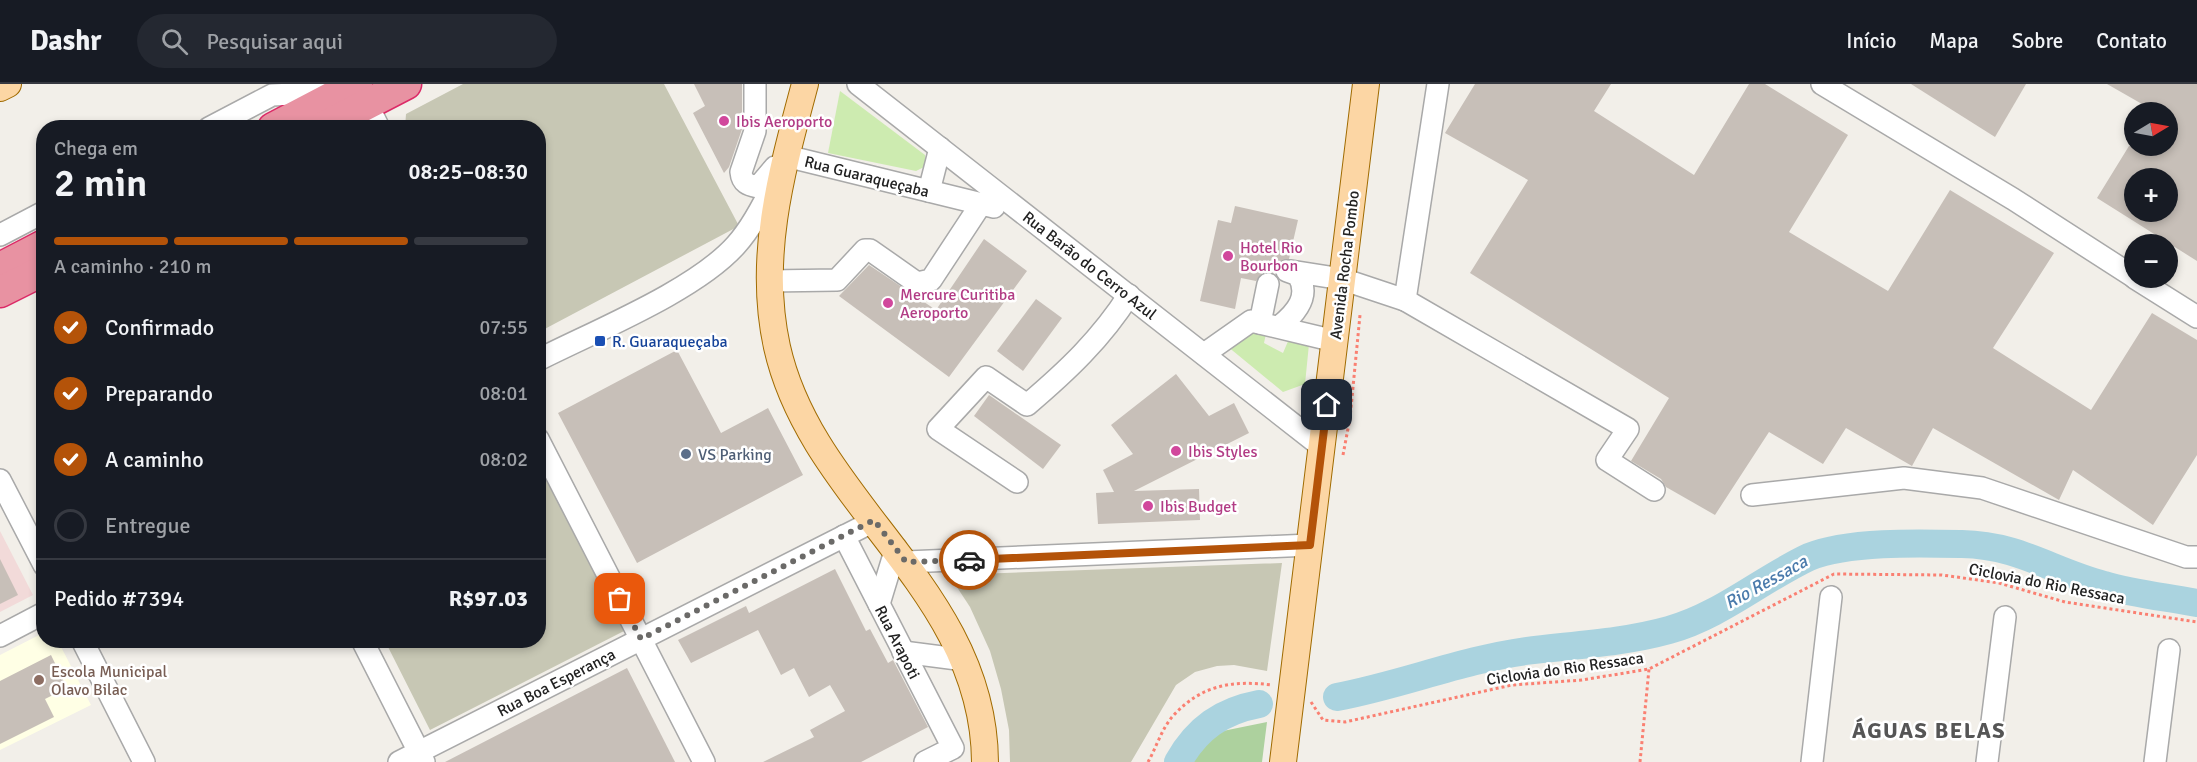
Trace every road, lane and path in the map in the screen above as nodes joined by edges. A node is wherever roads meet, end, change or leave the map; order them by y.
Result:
1 (8, 84) edge
2 (406, 84) edge
3 (755, 84) edge
4 (805, 84) edge
5 (858, 84) edge
6 (1366, 84) edge
7 (1438, 84) edge
8 (1822, 84) edge
9 (0, 88) edge
10 (359, 98) edge
11 (224, 120) edge
12 (296, 120) edge
13 (331, 120) edge
14 (940, 148) junction
15 (786, 156) junction
16 (929, 191) junction
17 (981, 204) junction
18 (1026, 215) junction
19 (36, 216) edge
20 (0, 235) edge
21 (36, 249) edge
22 (0, 268) edge
23 (2124, 270) edge
24 (36, 274) edge
25 (1342, 279) junction
26 (769, 281) junction
27 (1268, 284) dead end
28 (2152, 288) edge
29 (0, 292) edge
30 (1129, 295) junction
31 (1405, 300) junction
32 (2197, 317) edge
33 (1270, 325) junction
34 (1335, 341) junction
35 (1204, 354) junction
36 (546, 356) edge
37 (1322, 447) junction
38 (546, 455) edge
39 (0, 480) edge
40 (1017, 482) dead end
41 (1654, 490) dead end
42 (1752, 495) dead end
43 (874, 520) junction
44 (844, 536) junction
45 (1310, 545) junction
46 (36, 550) edge
47 (901, 555) junction
48 (2197, 557) edge
49 (1831, 597) dead end
50 (879, 604) junction
51 (2005, 617) dead end
52 (36, 618) edge
53 (2197, 622) edge
54 (0, 636) edge
55 (641, 639) junction
56 (86, 648) edge
57 (366, 648) edge
58 (2169, 650) dead end
59 (903, 652) junction
60 (965, 660) junction
61 (1649, 669) junction
62 (1292, 688) junction
63 (421, 757) edge
64 (144, 762) edge
65 (399, 762) edge
66 (704, 762) edge
67 (925, 762) edge
68 (985, 762) edge
69 (1148, 762) edge
70 (1283, 762) edge
71 (1640, 762) edge
72 (1812, 762) edge
73 (1987, 762) edge
74 (2155, 762) edge

1 - 9 main road
2 - 10 highway
3 - 15 street
4 - 15 main road
5 - 14 street, Rua Barão do Cerro Azul
6 - 25 main road, Avenida Rocha Pombo
7 - 31 street
8 - 23 street
10 - 11 street
10 - 12 highway
10 - 13 highway
14 - 16 street
14 - 18 street, Rua Barão do Cerro Azul
15 - 16 street, Rua Guaraqueçaba
15 - 26 main road
15 - 36 street, Rua Guaraqueçaba
16 - 17 street, Rua Guaraqueçaba
17 - 18 street, Rua Guaraqueçaba
17 - 26 street
18 - 30 street, Rua Barão do Cerro Azul
19 - 20 street
21 - 22 highway
24 - 29 highway
25 - 31 street
25 - 33 street
25 - 34 main road, Avenida Rocha Pombo
26 - 43 main road
27 - 33 street
28 - 32 street
30 - 35 street, Rua Barão do Cerro Azul
30 - 40 street
31 - 41 street
33 - 34 street
33 - 35 street
34 - 37 main road, Avenida Rocha Pombo
35 - 37 street, Rua Barão do Cerro Azul
37 - 45 main road, Avenida Rocha Pombo
38 - 55 street
39 - 46 street
42 - 48 street
43 - 44 street, Rua Boa Esperança
43 - 47 main road
44 - 50 street, Rua Arapoti
44 - 55 street, Rua Boa Esperança
45 - 47 street
45 - 62 main road, Avenida Rocha Pombo
47 - 50 street
47 - 60 main road
49 - 72 street
50 - 59 street, Rua Arapoti
51 - 73 street
52 - 54 street
53 - 61 path, Ciclovia do Rio Ressaca
55 - 63 street, Rua Boa Esperança
55 - 66 street
56 - 64 street
57 - 63 street
58 - 74 street
59 - 60 street
59 - 67 street, Rua Arapoti
60 - 68 main road
61 - 62 path, Ciclovia do Rio Ressaca
61 - 71 path
62 - 69 path
62 - 70 main road, Avenida Rocha Pombo
63 - 65 street, Rua Boa Esperança

